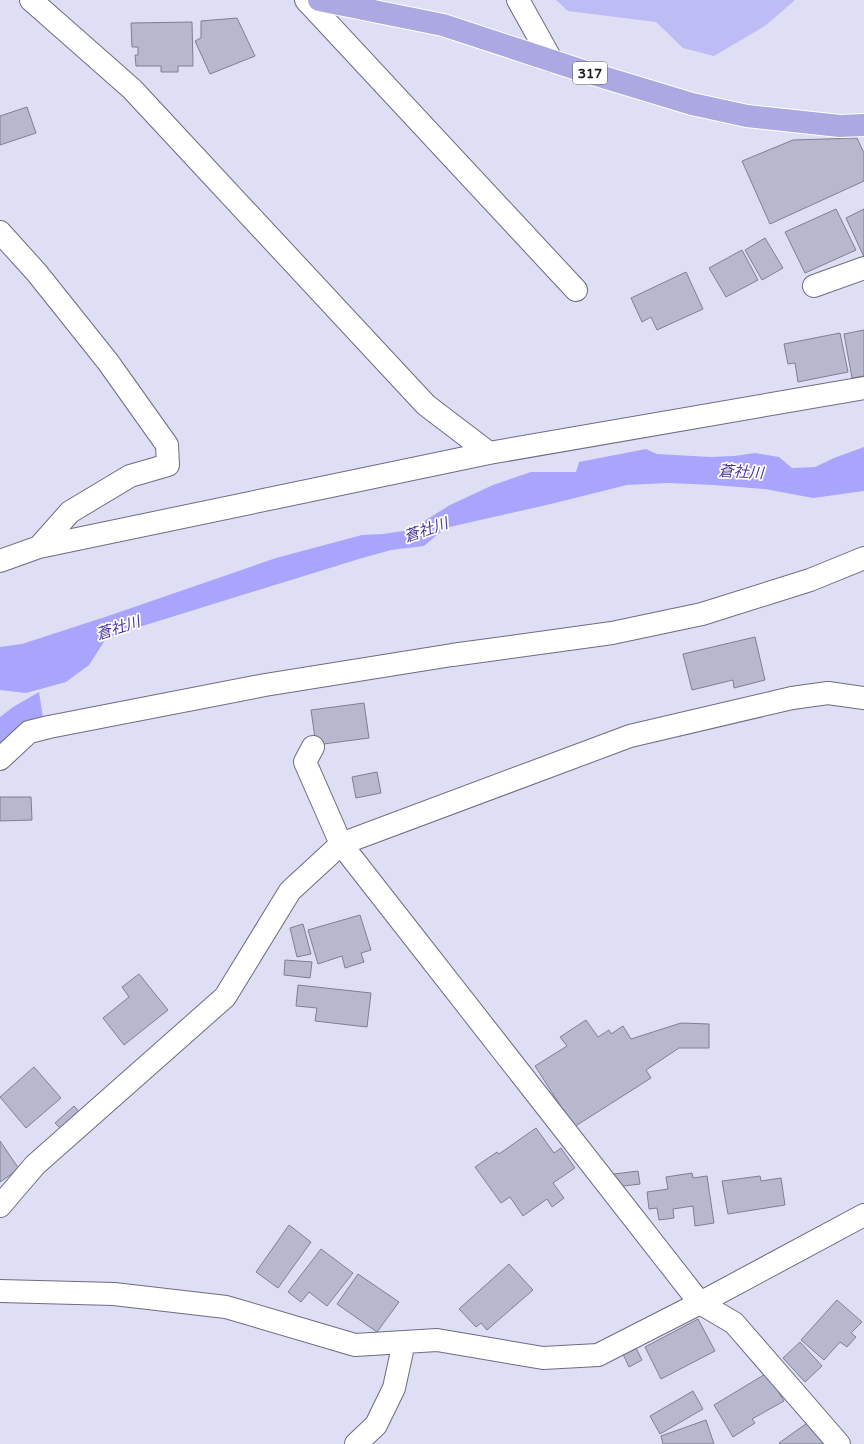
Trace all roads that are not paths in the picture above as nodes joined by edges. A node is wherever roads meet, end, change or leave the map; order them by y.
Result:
1 (31, 0) edge
2 (306, 0) edge
3 (319, 0) edge
4 (518, 0) edge
5 (552, 61) junction
6 (864, 125) edge
7 (0, 232) edge
8 (864, 268) edge
9 (814, 286) dead end
10 (576, 290) dead end
11 (864, 388) edge
12 (489, 453) junction
13 (39, 547) junction
14 (864, 558) edge
15 (0, 561) edge
16 (864, 698) edge
17 (313, 747) dead end
18 (0, 759) edge
19 (341, 844) junction
20 (0, 1206) edge
21 (864, 1215) edge
22 (0, 1291) edge
23 (700, 1303) junction
24 (404, 1342) junction
25 (356, 1444) edge
26 (840, 1444) edge

1 - 12 street
2 - 10 street
3 - 5 highway, 317
4 - 5 street
5 - 6 highway, 317
7 - 13 street
8 - 9 street
11 - 12 street
12 - 13 street
13 - 15 street
14 - 18 street
16 - 19 street
17 - 19 street
19 - 20 street
19 - 23 street
21 - 23 street
22 - 24 street
23 - 24 street
23 - 26 street
24 - 25 street

